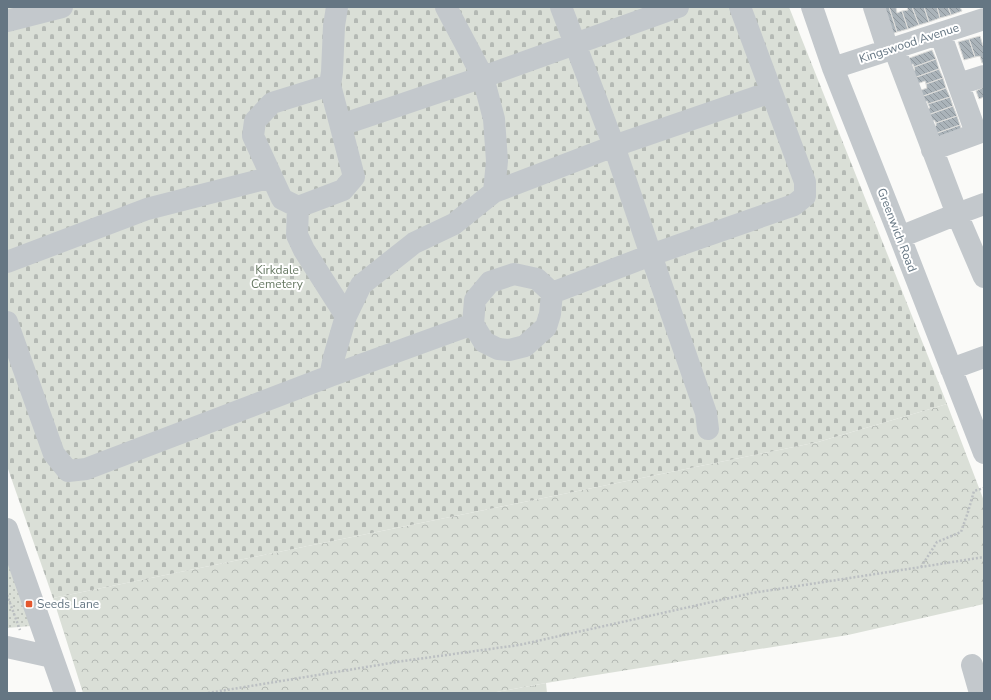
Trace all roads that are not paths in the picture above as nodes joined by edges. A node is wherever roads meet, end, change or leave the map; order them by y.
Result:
1 (62, 7) edge
2 (337, 7) edge
3 (446, 7) edge
4 (561, 7) edge
5 (678, 7) edge
6 (740, 7) edge
7 (812, 7) edge
8 (874, 7) edge
9 (984, 19) edge
10 (7, 21) edge
11 (940, 33) junction
12 (575, 44) junction
13 (891, 49) junction
14 (833, 68) junction
15 (984, 76) edge
16 (483, 77) junction
17 (959, 84) junction
18 (330, 85) junction
19 (771, 92) junction
20 (341, 125) junction
21 (980, 132) edge
22 (614, 146) junction
23 (932, 150) junction
24 (272, 178) junction
25 (494, 192) junction
26 (984, 204) edge
27 (298, 208) junction
28 (957, 214) junction
29 (900, 237) junction
30 (651, 255) junction
31 (7, 262) edge
32 (984, 277) edge
33 (552, 293) junction
34 (346, 316) junction
35 (7, 322) edge
36 (473, 324) junction
37 (984, 357) edge
38 (951, 369) junction
39 (330, 376) junction
40 (708, 429) dead end
41 (984, 453) edge
42 (7, 529) edge
43 (17, 649) edge
44 (52, 657) junction
45 (972, 665) dead end
46 (65, 693) edge
47 (980, 693) edge

1 - 10 street
2 - 18 street
3 - 16 street
4 - 12 street
5 - 12 street
6 - 19 street
7 - 14 street, Greenwich Road
8 - 13 street
9 - 11 street, Kingswood Avenue
11 - 13 street, Kingswood Avenue
11 - 17 street
12 - 16 street
12 - 22 street
13 - 14 street, Kingswood Avenue
13 - 23 street
14 - 29 street, Greenwich Road
15 - 17 street
16 - 20 street
16 - 25 street
17 - 21 street
18 - 20 street
18 - 24 street
19 - 22 street
19 - 30 street
20 - 27 street
21 - 23 street
22 - 25 street
22 - 30 street
23 - 28 street
24 - 27 street
24 - 31 street
25 - 34 street
26 - 28 street
27 - 34 street
28 - 29 street
28 - 32 street
29 - 38 street, Greenwich Road
30 - 33 street
30 - 40 street
33 - 36 street
33 - 36 street
34 - 39 street
35 - 39 street
36 - 39 street
37 - 38 street
38 - 41 street, Greenwich Road
42 - 44 street
43 - 44 street
44 - 46 street
45 - 47 street

